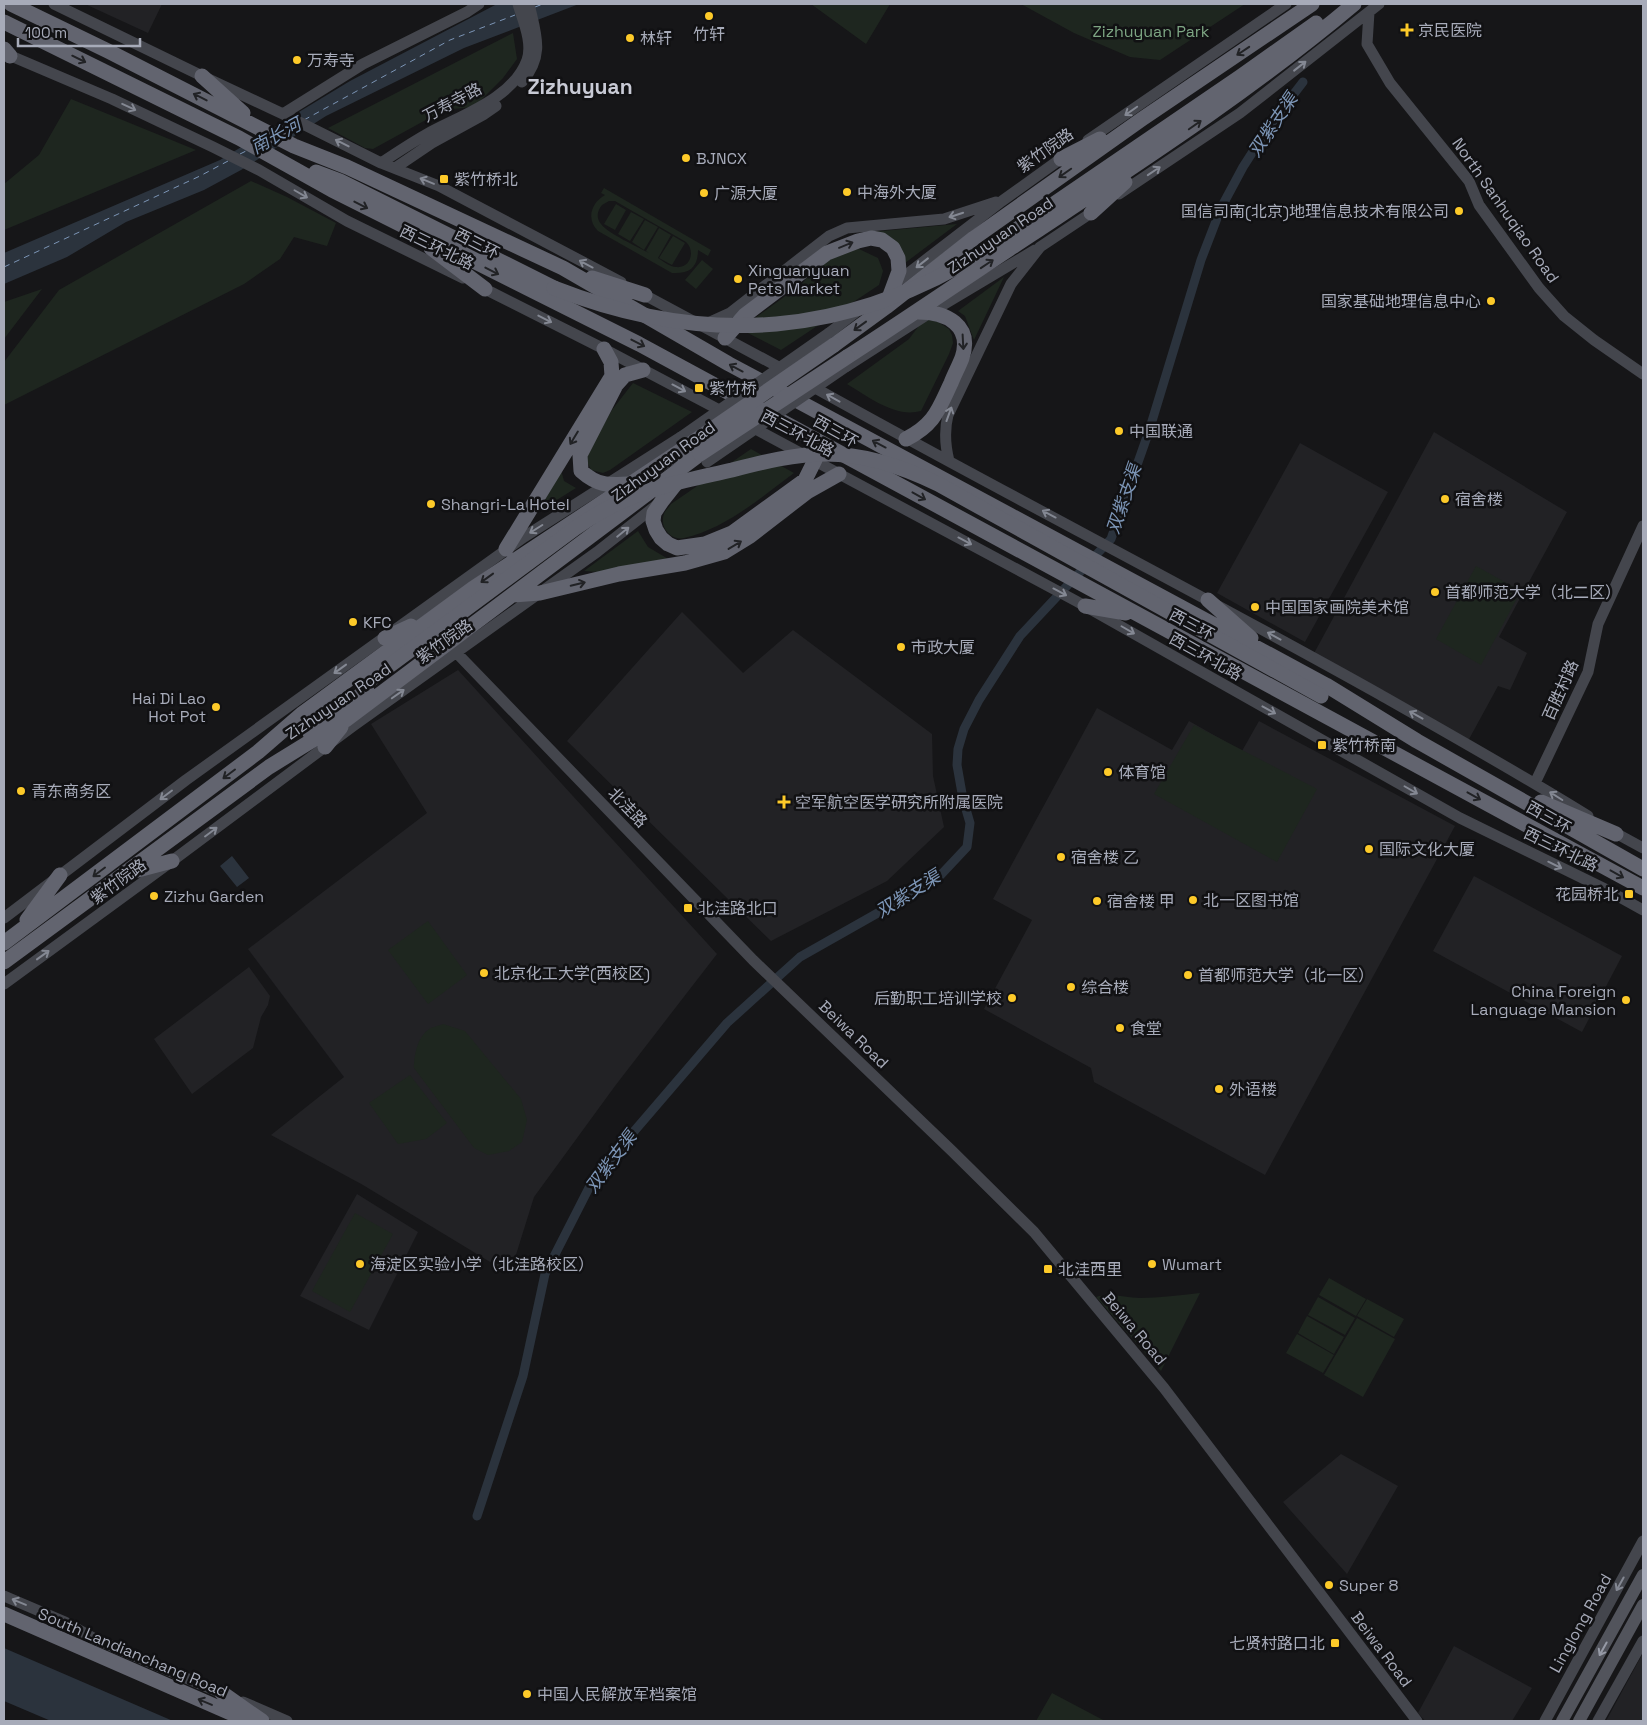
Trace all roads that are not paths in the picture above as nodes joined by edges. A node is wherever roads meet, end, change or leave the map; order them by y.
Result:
1 (11, 4) edge
2 (54, 4) edge
3 (479, 4) edge
4 (518, 4) edge
5 (529, 4) edge
6 (1286, 4) edge
7 (1312, 4) edge
8 (1325, 4) edge
9 (1342, 4) edge
10 (1354, 4) edge
11 (1379, 4) edge
12 (1369, 12) junction
13 (4, 22) edge
14 (530, 28) junction
15 (6, 52) edge
16 (202, 76) junction
17 (283, 114) junction
18 (1142, 119) junction
19 (259, 127) junction
20 (1165, 145) junction
21 (272, 156) junction
22 (1060, 159) junction
23 (381, 163) junction
24 (395, 168) junction
25 (1002, 201) junction
26 (1091, 213) junction
27 (402, 226) junction
28 (986, 246) junction
29 (1040, 247) junction
30 (558, 279) junction
31 (895, 283) junction
32 (485, 289) junction
33 (645, 295) junction
34 (886, 307) junction
35 (925, 312) junction
36 (703, 325) junction
37 (725, 338) junction
38 (832, 339) junction
39 (604, 349) junction
40 (643, 370) junction
41 (1643, 374) edge
42 (906, 439) junction
43 (694, 450) junction
44 (814, 460) junction
45 (949, 461) junction
46 (839, 474) junction
47 (631, 484) junction
48 (606, 485) junction
49 (662, 501) junction
50 (1643, 526) edge
51 (506, 549) junction
52 (540, 593) junction
53 (513, 595) junction
54 (1208, 600) junction
55 (1081, 603) junction
56 (440, 613) junction
57 (1139, 615) junction
58 (382, 639) junction
59 (452, 648) junction
60 (1271, 656) junction
61 (359, 685) junction
62 (1319, 698) junction
63 (347, 719) junction
64 (1417, 741) junction
65 (324, 747) junction
66 (1408, 760) junction
67 (269, 767) junction
68 (1477, 775) junction
69 (1535, 783) junction
70 (1616, 834) junction
71 (1643, 848) edge
72 (172, 861) junction
73 (1643, 869) edge
74 (125, 873) junction
75 (60, 875) junction
76 (1643, 888) edge
77 (1643, 910) edge
78 (4, 918) edge
79 (17, 933) junction
80 (4, 943) edge
81 (4, 962) edge
82 (4, 984) edge
83 (1643, 1541) edge
84 (1643, 1575) edge
85 (4, 1596) edge
86 (1643, 1605) edge
87 (4, 1614) edge
88 (1643, 1641) edge
89 (222, 1693) junction
90 (249, 1721) edge
91 (262, 1721) edge
92 (287, 1721) edge
93 (1417, 1721) edge
94 (1545, 1721) edge
95 (1562, 1721) edge
96 (1579, 1721) edge
97 (1598, 1721) edge

19 -> 1 highway
2 - 16 street
3 - 17 street
4 - 14 street
5 - 14 street
6 -> 22 street, 紫竹院路
7 -> 18 highway, Zizhuyuan Road
8 - 28 highway
9 - 28 highway
20 -> 10 highway, Zizhuyuan Road
11 - 12 street
26 -> 12 street
12 - 41 street, North Sanhuqiao Road
13 -> 21 highway, 西三环
14 - 23 street, 万寿寺路
14 - 24 street
15 -> 32 street, 西三环北路
16 - 17 street
16 - 19 highway
23 -> 17 street
18 - 22 highway
18 -> 34 highway, Zizhuyuan Road
19 - 30 highway
20 - 26 highway
35 -> 20 highway, Zizhuyuan Road
21 -> 27 highway, 西三环
21 - 30 highway
22 - 25 street, 紫竹院路
23 - 24 street
33 -> 24 street
25 -> 31 street, 紫竹院路
25 -> 36 street
26 - 29 street
27 - 32 highway
27 -> 57 highway, 西三环
28 - 30 highway, bridge
29 - 35 street
45 -> 29 street
30 - 33 highway
60 -> 30 highway, 西三环
31 - 34 highway
37 -> 31 highway
31 - 38 street, 紫竹院路
32 -> 39 street, 西三环北路
33 - 36 street
34 -> 38 highway, Zizhuyuan Road
35 -> 42 highway
35 - 43 highway, Zizhuyuan Road, bridge
36 - 37 street
42 -> 37 street
38 - 43 highway, Zizhuyuan Road, bridge
39 - 40 street, 西三环北路
39 -> 51 highway
40 -> 44 street, 西三环北路
40 - 48 highway
42 - 45 street
43 - 47 highway, Zizhuyuan Road
43 - 48 street
43 - 49 highway
43 - 53 highway, Zizhuyuan Road
44 - 46 street, 西三环北路
44 - 49 highway
54 -> 45 street
52 -> 46 highway
46 -> 55 street, 西三环北路
47 - 48 highway
47 -> 56 highway, Zizhuyuan Road
48 -> 51 street
52 -> 49 street, 紫竹院路
50 - 69 street, 百胜村路
51 - 58 street
52 - 53 highway
52 - 59 street, 紫竹院路
53 - 59 highway, Zizhuyuan Road
54 - 60 highway
69 -> 54 street
55 - 57 highway
55 -> 77 street, 西三环北路
56 - 58 highway
56 - 61 highway, Zizhuyuan Road
57 - 66 highway, 西三环
58 - 61 highway
58 -> 75 street
59 - 63 highway, Zizhuyuan Road
65 -> 59 street, 紫竹院路
59 - 93 street, 北洼路
60 - 64 highway, 西三环
61 - 62 highway
61 - 67 highway
61 -> 79 highway
62 - 64 highway
62 - 66 highway
63 - 65 highway
63 - 67 highway, Zizhuyuan Road
64 - 68 highway, 西三环
72 -> 65 street, 紫竹院路
66 -> 76 highway, 西三环
67 - 74 highway, Zizhuyuan Road
68 - 70 highway
68 - 73 highway, 西三环
70 -> 69 street
70 - 71 street
72 - 74 highway
82 -> 72 street, 紫竹院路
74 - 81 highway, Zizhuyuan Road
75 - 78 street
75 - 79 highway
79 - 80 highway
83 -> 94 street, Linglong Road
84 -> 95 main road, Linglong Road
89 -> 85 street
86 - 96 main road
90 -> 87 highway, South Landianchang Road
88 - 97 street
89 - 91 highway
89 - 92 street

